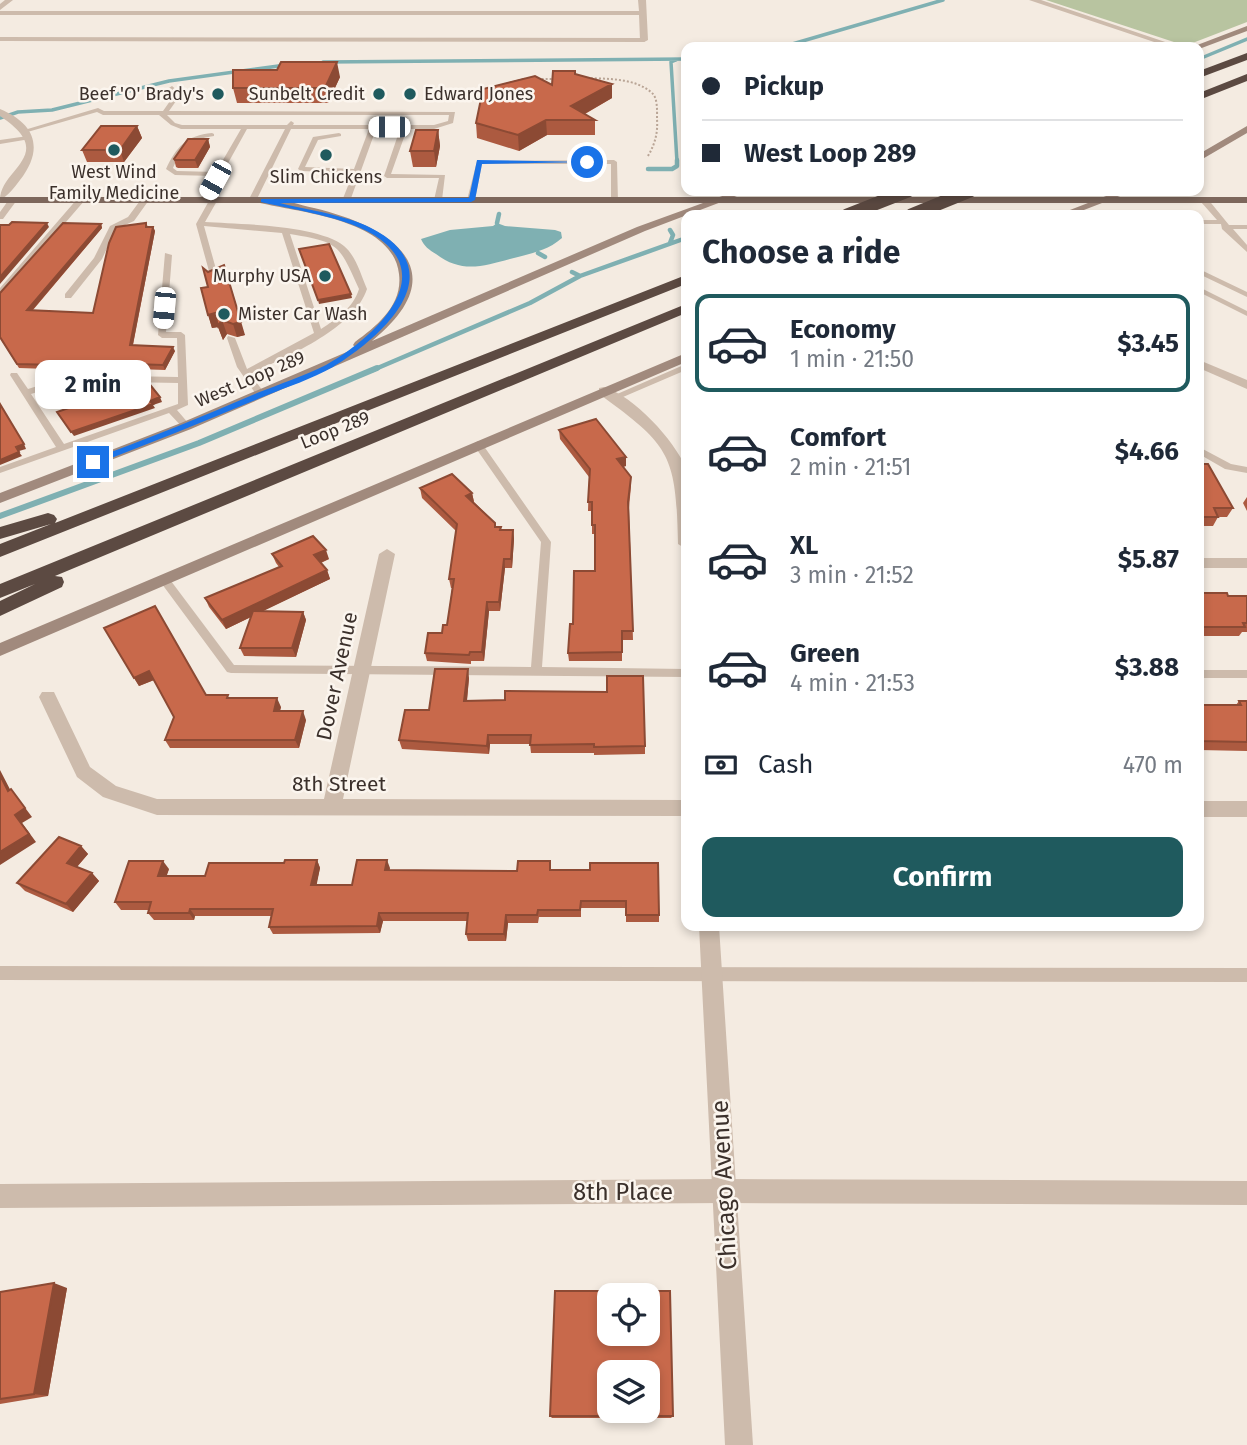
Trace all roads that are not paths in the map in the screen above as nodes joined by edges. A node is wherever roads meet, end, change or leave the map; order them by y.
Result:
1 (9, 0) edge
2 (642, 0) edge
3 (1033, 0) edge
4 (0, 8) edge
5 (0, 13) edge
6 (643, 13) junction
7 (1247, 28) edge
8 (0, 39) edge
9 (644, 40) joint
10 (1161, 42) edge
11 (1204, 44) edge
12 (1247, 49) edge
13 (1247, 56) edge
14 (1204, 72) edge
15 (1204, 73) edge
16 (1247, 79) edge
17 (172, 88) dead end
18 (1204, 95) edge
19 (0, 112) edge
20 (163, 113) junction
21 (295, 113) junction
22 (245, 127) junction
23 (288, 127) junction
24 (404, 127) junction
25 (1247, 129) edge
26 (372, 131) junction
27 (26, 134) junction
28 (240, 135) junction
29 (0, 142) edge
30 (1204, 155) edge
31 (357, 171) junction
32 (218, 174) junction
33 (728, 196) edge
34 (895, 196) edge
35 (958, 196) edge
36 (1114, 196) edge
37 (0, 199) edge
38 (13, 200) junction
39 (81, 200) junction
40 (145, 200) junction
41 (438, 200) junction
42 (471, 200) junction
43 (615, 200) junction
44 (715, 200) junction
45 (1102, 200) junction
46 (1204, 200) junction
47 (1247, 200) edge
48 (208, 201) junction
49 (258, 201) junction
50 (346, 201) junction
51 (689, 210) edge
52 (859, 210) edge
53 (923, 210) edge
54 (1075, 210) edge
55 (681, 213) edge
56 (0, 217) edge
57 (1204, 223) edge
58 (200, 224) junction
59 (681, 224) edge
60 (1224, 225) junction
61 (1247, 227) edge
62 (641, 229) junction
63 (285, 231) junction
64 (1236, 239) junction
65 (1247, 241) edge
66 (1247, 250) edge
67 (168, 255) dead end
68 (1204, 274) edge
69 (215, 280) edge
70 (681, 281) edge
71 (1204, 292) edge
72 (0, 293) edge
73 (1247, 295) edge
74 (68, 296) dead end
75 (681, 310) edge
76 (1247, 314) edge
77 (319, 334) junction
78 (231, 338) edge
79 (681, 359) edge
80 (329, 366) junction
81 (1204, 366) edge
82 (681, 369) edge
83 (246, 373) junction
84 (14, 375) dead end
85 (182, 380) junction
86 (1247, 385) edge
87 (26, 393) junction
88 (261, 395) junction
89 (608, 395) junction
90 (172, 409) junction
91 (320, 423) junction
92 (186, 426) junction
93 (478, 444) junction
94 (62, 448) junction
95 (1204, 453) edge
96 (681, 458) edge
97 (0, 470) edge
98 (1247, 470) edge
99 (243, 491) junction
100 (0, 498) edge
101 (0, 533) edge
102 (0, 551) edge
103 (387, 554) dead end
104 (1204, 563) edge
105 (1247, 563) edge
106 (164, 580) junction
107 (0, 590) edge
108 (0, 609) edge
109 (0, 650) edge
110 (362, 670) junction
111 (536, 672) junction
112 (681, 673) edge
113 (1204, 674) edge
114 (1247, 674) edge
115 (48, 697) dead end
116 (332, 806) junction
117 (681, 808) edge
118 (1247, 808) edge
119 (1204, 809) edge
120 (709, 931) edge
121 (0, 973) edge
122 (1247, 975) edge
123 (712, 976) junction
124 (725, 1192) junction
125 (1247, 1193) edge
126 (0, 1196) edge
127 (738, 1445) edge

1 - 4 street
2 - 6 street
3 - 10 street
5 - 6 street
6 - 9 street
7 - 11 main road
8 - 9 lane
12 - 14 highway
13 - 15 highway
16 - 18 highway
17 - 20 lane
19 - 27 street
20 - 21 lane
20 - 22 lane
20 - 27 lane
21 - 23 lane
21 - 24 lane
22 - 23 lane
22 - 28 lane
23 - 26 lane
23 - 49 lane
24 - 26 lane
24 - 41 lane
25 - 30 main road
26 - 31 lane
26 - 31 lane
27 - 29 lane
27 - 37 street
28 - 32 lane
28 - 32 lane
31 - 50 lane
32 - 48 lane
33 - 44 main road, West Loop 289
34 - 52 highway, bridge
35 - 53 highway, bridge
36 - 45 main road
37 - 38 main road
38 - 39 main road
38 - 56 lane
39 - 40 main road
39 - 72 lane
40 - 48 main road
40 - 74 lane
41 - 42 main road
41 - 50 main road
42 - 43 main road
42 - 43 lane
43 - 44 main road
44 - 45 main road
44 - 51 main road, West Loop 289
45 - 46 main road
45 - 54 main road
46 - 47 main road
46 - 60 lane
48 - 49 main road
48 - 58 lane
49 - 50 main road
49 - 80 main road
55 - 62 main road, West Loop 289
57 - 60 lane
58 - 63 lane
58 - 69 lane
59 - 62 main road
60 - 61 lane
60 - 64 lane
62 - 80 main road, West Loop 289
63 - 77 lane
63 - 77 lane
64 - 65 lane
64 - 66 lane
67 - 85 lane
68 - 73 lane
70 - 91 highway, Loop 289
71 - 76 lane
75 - 99 highway, Loop 289
77 - 83 lane
78 - 83 lane
79 - 89 main road
80 - 88 main road, West Loop 289
81 - 86 street
82 - 89 lane
83 - 88 lane
84 - 87 lane
85 - 87 lane
85 - 90 lane
87 - 94 lane
88 - 92 main road, West Loop 289
89 - 93 main road
89 - 96 street
90 - 92 lane
90 - 94 lane
91 - 101 highway
91 - 102 highway, Loop 289
92 - 100 main road, West Loop 289
93 - 106 main road
93 - 111 lane
94 - 97 lane
95 - 98 lane
99 - 107 highway, Loop 289
99 - 108 highway
103 - 110 street, Dover Avenue
104 - 105 street
106 - 109 main road
106 - 110 lane
110 - 111 lane
110 - 116 street, Dover Avenue
111 - 112 lane
113 - 114 lane
115 - 116 street, 8th Street
116 - 117 street, 8th Street
118 - 119 street
120 - 123 street, Chicago Avenue
121 - 123 lane
122 - 123 lane
123 - 124 street, Chicago Avenue
124 - 125 street, 8th Place
124 - 126 street, 8th Place
124 - 127 street, Chicago Avenue

